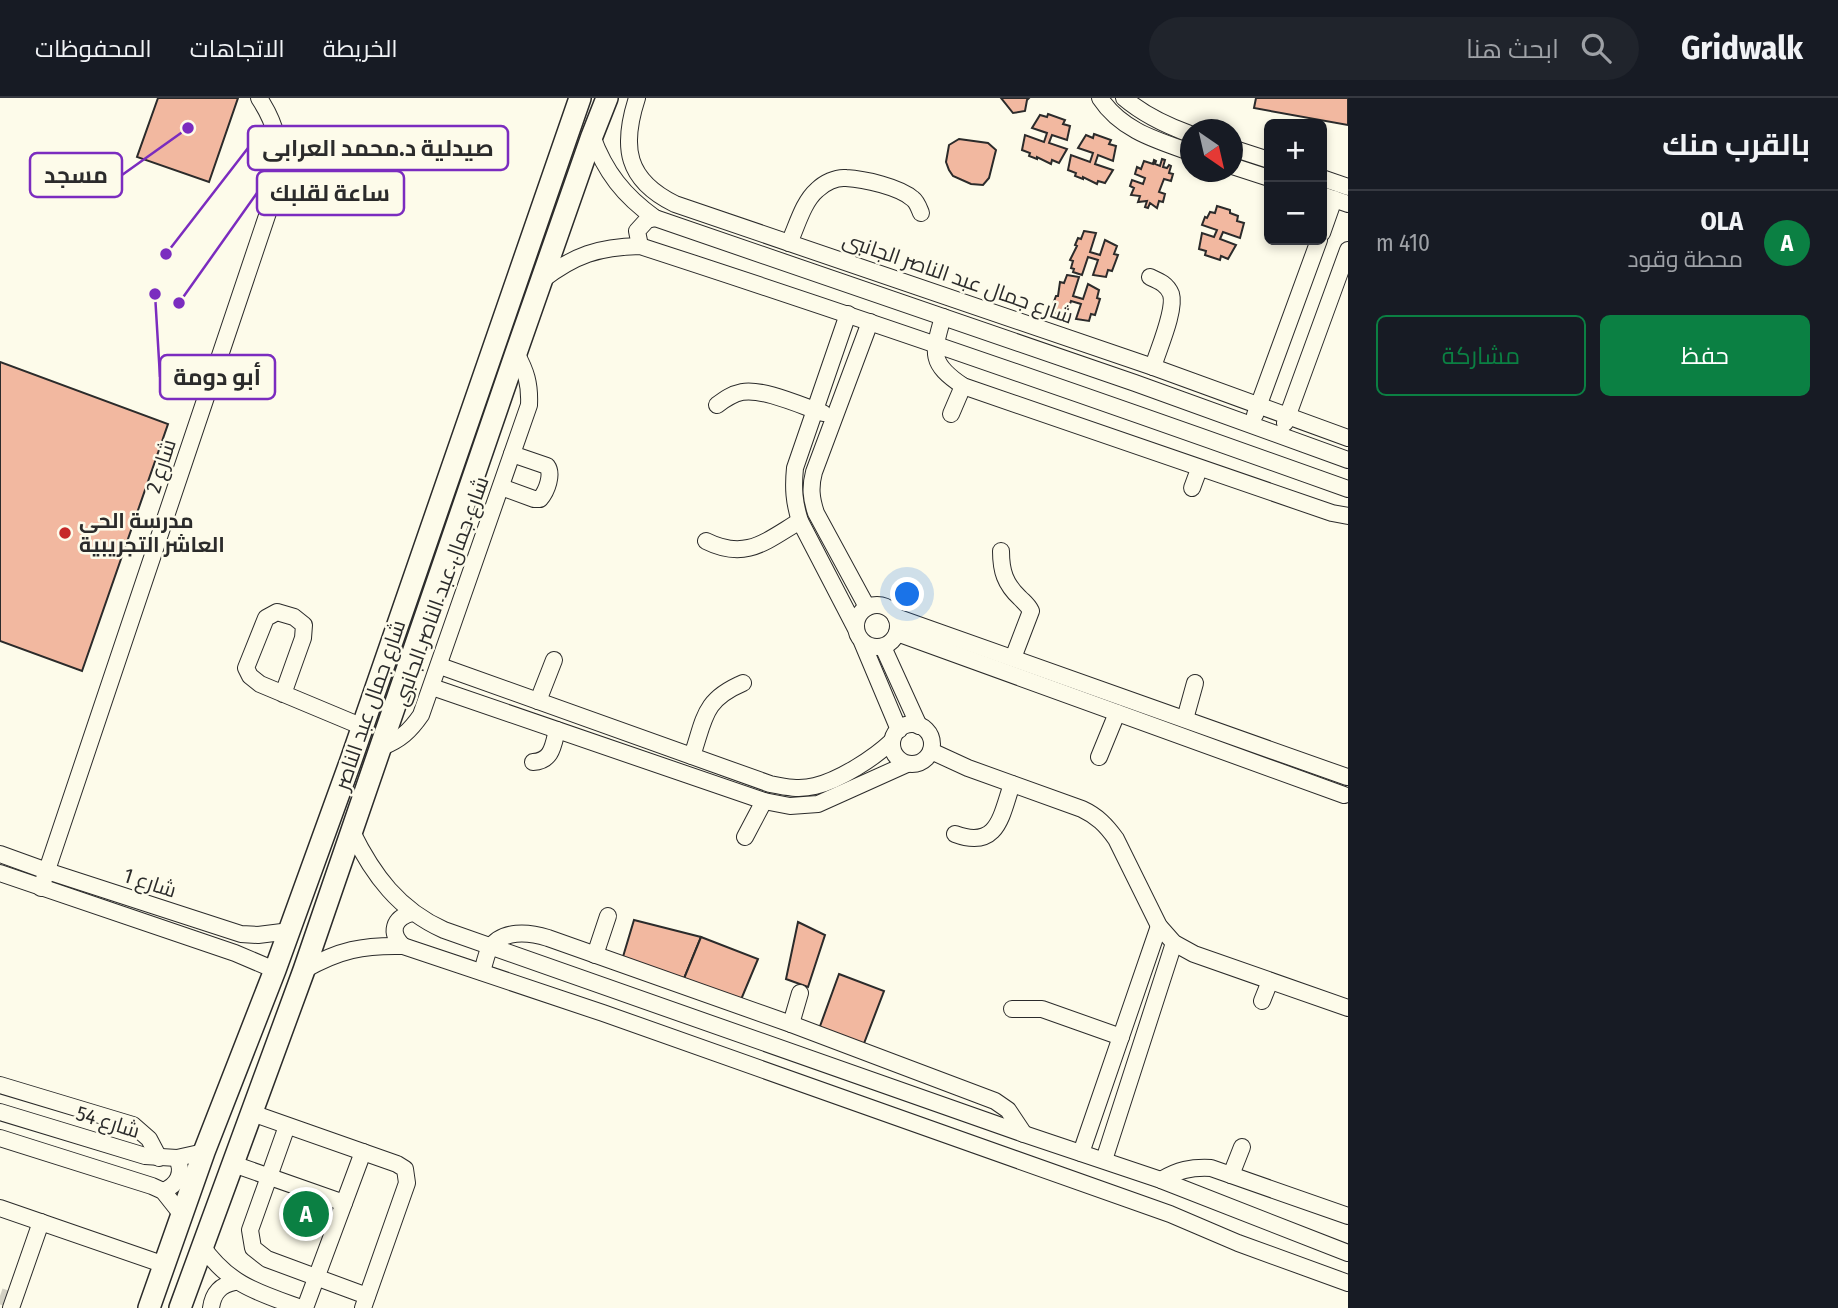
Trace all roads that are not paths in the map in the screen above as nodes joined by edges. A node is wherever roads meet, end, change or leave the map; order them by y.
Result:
1 (259, 98) edge
2 (580, 98) edge
3 (607, 98) edge
4 (637, 98) edge
5 (1100, 98) edge
6 (1125, 98) edge
7 (1180, 130) edge
8 (592, 136) junction
9 (1180, 148) edge
10 (1243, 151) edge
11 (1264, 158) edge
12 (1243, 169) edge
13 (1264, 176) edge
14 (1327, 180) edge
15 (1348, 187) edge
16 (1335, 199) edge
17 (921, 213) dead end
18 (655, 218) junction
19 (1327, 220) edge
20 (789, 243) junction
21 (1317, 245) edge
22 (640, 246) junction
23 (1348, 250) edge
24 (1150, 277) dead end
25 (542, 280) junction
26 (848, 314) junction
27 (943, 317) junction
28 (870, 322) junction
29 (935, 344) junction
30 (516, 353) junction
31 (1153, 367) junction
32 (963, 387) junction
33 (717, 405) dead end
34 (1259, 405) junction
35 (815, 411) junction
36 (951, 414) dead end
37 (1288, 416) junction
38 (835, 418) junction
39 (1252, 424) junction
40 (1280, 435) junction
41 (1348, 438) edge
42 (512, 454) junction
43 (1348, 460) edge
44 (1199, 469) junction
45 (501, 487) junction
46 (1192, 488) dead end
47 (1348, 489) edge
48 (1348, 516) edge
49 (800, 521) junction
50 (706, 541) dead end
51 (1001, 551) dead end
52 (867, 607) junction
53 (896, 625) junction
54 (859, 634) junction
55 (883, 646) junction
56 (1013, 658) junction
57 (554, 660) dead end
58 (440, 666) junction
59 (743, 683) dead end
60 (1195, 683) dead end
61 (432, 687) junction
62 (283, 694) junction
63 (538, 701) junction
64 (1117, 713) junction
65 (1185, 719) junction
66 (919, 726) junction
67 (363, 727) junction
68 (619, 729) junction
69 (557, 730) junction
70 (895, 735) junction
71 (382, 747) junction
72 (612, 749) junction
73 (931, 751) junction
74 (692, 755) junction
75 (1098, 757) dead end
76 (533, 762) dead end
77 (907, 764) junction
78 (1348, 777) edge
79 (1012, 784) junction
80 (1346, 798) edge
81 (764, 801) junction
82 (352, 832) junction
83 (955, 834) dead end
84 (745, 838) dead end
85 (0, 854) edge
86 (47, 871) junction
87 (0, 873) edge
88 (41, 888) junction
89 (412, 913) junction
90 (608, 916) dead end
91 (1159, 926) junction
92 (290, 931) junction
93 (1174, 943) junction
94 (403, 946) junction
95 (490, 947) junction
96 (595, 954) junction
97 (275, 970) junction
98 (304, 970) junction
99 (482, 972) junction
100 (1270, 981) junction
101 (611, 989) junction
102 (800, 993) dead end
103 (1262, 1001) dead end
104 (1348, 1008) edge
105 (1012, 1009) dead end
106 (603, 1013) junction
107 (791, 1024) junction
108 (1119, 1043) junction
109 (1139, 1054) junction
110 (0, 1084) edge
111 (0, 1112) edge
112 (252, 1113) junction
113 (287, 1125) junction
114 (1024, 1134) junction
115 (0, 1138) edge
116 (1242, 1147) dead end
117 (204, 1152) junction
118 (363, 1152) junction
119 (1081, 1153) junction
120 (159, 1158) junction
121 (177, 1158) junction
122 (1104, 1160) junction
123 (233, 1164) junction
124 (1231, 1175) junction
125 (269, 1177) junction
126 (1161, 1180) junction
127 (163, 1191) junction
128 (344, 1203) junction
129 (0, 1208) edge
130 (182, 1215) junction
131 (1348, 1216) edge
132 (41, 1222) junction
133 (202, 1246) junction
134 (1348, 1253) edge
135 (165, 1265) junction
136 (317, 1277) junction
137 (235, 1282) junction
138 (1348, 1283) edge
139 (10, 1302) edge
140 (365, 1302) edge
141 (149, 1308) edge
142 (180, 1308) edge
143 (211, 1308) edge
144 (303, 1308) edge

1 - 86 street, شارع 2
2 - 67 main road, شارع جمال عبد الناصر
3 - 8 main road, شارع جمال عبد الناصر
4 - 20 street, شارع جمال عبد الناصر الجانبى
5 - 9 street
6 - 7 street
8 - 18 street
8 - 25 main road, شارع جمال عبد الناصر
10 - 11 street
12 - 13 street
14 - 15 street
16 - 19 street
17 - 20 street
18 - 22 street
18 - 27 street
20 - 31 street, شارع جمال عبد الناصر الجانبى
21 - 34 street
22 - 25 street
22 - 26 street
23 - 37 street
24 - 31 street
25 - 30 main road, شارع جمال عبد الناصر
26 - 28 street
26 - 35 street
27 - 29 street
27 - 39 street
28 - 29 street
28 - 38 street
29 - 32 street
29 - 47 street
30 - 42 street, شارع جمال عبد الناصر الجانبى
30 - 71 main road, شارع جمال عبد الناصر
31 - 34 street, شارع جمال عبد الناصر الجانبى
32 - 36 street
32 - 44 street
33 - 35 street
34 - 37 street, شارع جمال عبد الناصر الجانبى
34 - 39 street
35 - 38 street
35 - 49 street
37 - 40 street
37 - 41 street, شارع جمال عبد الناصر الجانبى
38 - 52 street
39 - 40 street
40 - 43 street
42 - 45 street, شارع جمال عبد الناصر الجانبى
42 - 45 street
44 - 46 street
44 - 48 street
45 - 58 street, شارع جمال عبد الناصر الجانبى
49 - 50 street
49 - 54 street
51 - 56 street
52 - 53 street
52 - 54 street
53 - 55 street
53 - 56 street
53 - 64 street
54 - 55 street
54 - 70 street
55 - 66 street
56 - 65 street
57 - 63 street
58 - 61 street, شارع جمال عبد الناصر الجانبى
58 - 63 street
59 - 74 street
60 - 65 street
61 - 69 street
61 - 71 street, شارع جمال عبد الناصر الجانبى
62 - 62 street
62 - 67 street
63 - 68 street
64 - 75 street
64 - 80 street
65 - 78 street
66 - 70 street
66 - 73 street
67 - 92 main road, شارع جمال عبد الناصر
68 - 72 street
68 - 74 street
69 - 72 street
69 - 76 street
70 - 74 street
70 - 77 street
71 - 82 main road, شارع جمال عبد الناصر
72 - 81 street
73 - 77 street
73 - 79 street
77 - 81 street
78 - 80 street
79 - 83 street
79 - 91 street
81 - 84 street
82 - 89 street
82 - 98 main road, شارع جمال عبد الناصر
85 - 86 street, شارع 1
86 - 88 street, شارع 2
86 - 92 street, شارع 1
87 - 88 street, شارع 1
88 - 97 street, شارع 1
89 - 94 street
89 - 95 street
90 - 96 street
91 - 93 street
91 - 108 street
92 - 97 main road, شارع جمال عبد الناصر
93 - 100 street
93 - 109 street
94 - 98 street
94 - 99 street
95 - 96 street
95 - 99 street
95 - 101 street
96 - 107 street
97 - 117 main road, شارع جمال عبد الناصر
98 - 112 main road, شارع جمال عبد الناصر
99 - 106 street
100 - 103 street
100 - 104 street
101 - 106 street
101 - 114 street
102 - 107 street
105 - 108 street
106 - 138 street
107 - 114 street
108 - 109 street
108 - 119 street
109 - 122 street
110 - 120 street
111 - 120 street, شارع 54
112 - 113 street
112 - 123 main road, شارع جمال عبد الناصر
113 - 118 street
113 - 125 street
114 - 119 street
115 - 127 street
116 - 124 street
117 - 121 street, شارع 54
117 - 130 main road, شارع جمال عبد الناصر
118 - 128 street
118 - 140 street
119 - 122 street
120 - 121 street, شارع 54
121 - 127 street
122 - 126 street
123 - 125 street
123 - 133 main road, شارع جمال عبد الناصر
124 - 126 street
124 - 131 street
125 - 128 street
125 - 136 street
126 - 134 street
127 - 130 street
128 - 136 street
129 - 132 street
130 - 135 main road, شارع جمال عبد الناصر
132 - 135 street
132 - 139 street
133 - 137 street
133 - 142 main road, شارع جمال عبد الناصر
135 - 141 main road, شارع جمال عبد الناصر
136 - 140 street
136 - 144 street
137 - 143 street
137 - 144 street

